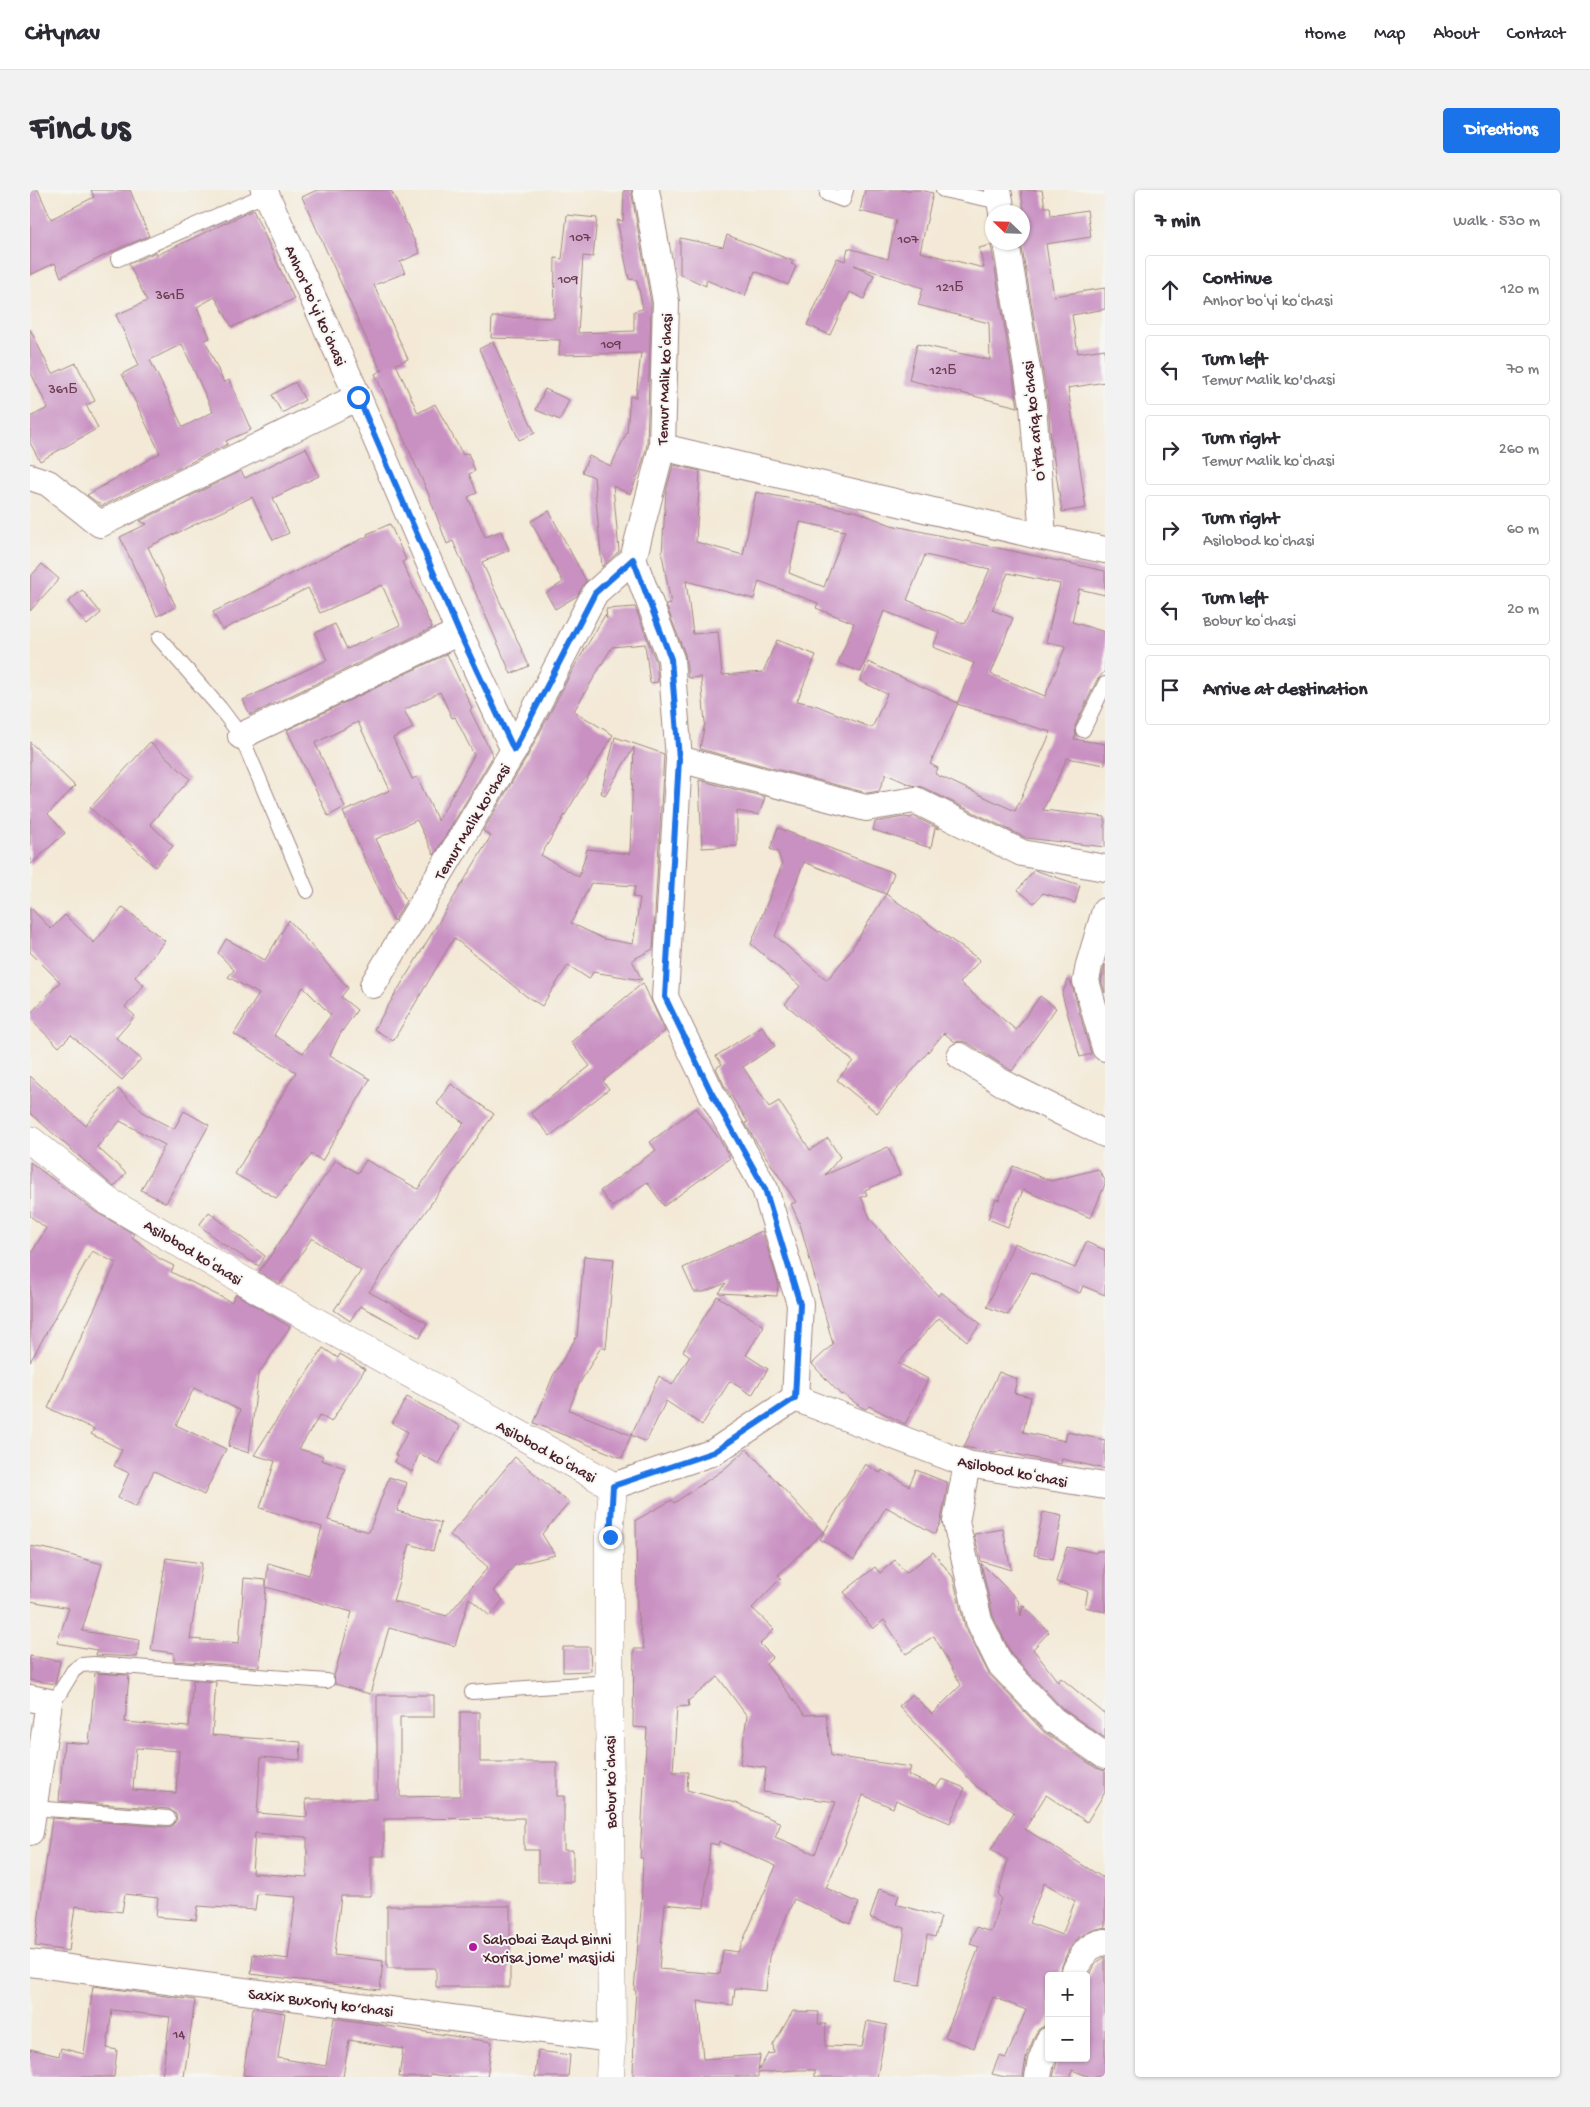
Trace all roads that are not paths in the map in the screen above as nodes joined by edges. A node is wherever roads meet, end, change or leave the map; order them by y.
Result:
1 (646, 190) edge
2 (846, 190) edge
3 (943, 190) edge
4 (268, 191) edge
5 (827, 194) dead end
6 (1000, 202) edge
7 (1007, 250) edge
8 (118, 259) dead end
9 (358, 397) junction
10 (662, 447) junction
11 (30, 477) edge
12 (1043, 537) junction
13 (1105, 550) edge
14 (633, 559) junction
15 (459, 632) junction
16 (159, 638) dead end
17 (1105, 684) edge
18 (1083, 730) dead end
19 (241, 736) junction
20 (514, 750) junction
21 (679, 759) junction
22 (1105, 868) edge
23 (307, 891) dead end
24 (1105, 911) edge
25 (373, 985) dead end
26 (1105, 1048) edge
27 (960, 1056) dead end
28 (1105, 1134) edge
29 (30, 1140) edge
30 (795, 1398) junction
31 (967, 1464) junction
32 (613, 1486) junction
33 (1105, 1486) edge
34 (327, 1681) dead end
35 (608, 1682) junction
36 (472, 1692) dead end
37 (39, 1700) edge
38 (1105, 1756) edge
39 (168, 1818) dead end
40 (31, 1820) edge
41 (1105, 1942) edge
42 (30, 1963) edge
43 (1075, 1972) edge
44 (612, 2039) junction
45 (1045, 2050) edge
46 (610, 2077) edge
47 (1038, 2077) edge

1 - 10 street, Temur Malik koʻchasi
2 - 5 lane
3 - 6 lane
4 - 8 lane
4 - 9 street, Anhor boʻyi koʻchasi
7 - 12 street, Oʻrta ariq koʻchasi
9 - 11 street
9 - 15 street, Anhor boʻyi koʻchasi
10 - 12 street
10 - 14 street, Temur Malik koʻchasi
12 - 13 street
14 - 20 street, Temur Malik ko'chasi
14 - 21 street
15 - 19 street
15 - 20 street, Anhor boʻyi koʻchasi
16 - 19 lane
17 - 18 lane
19 - 23 lane
20 - 25 street, Temur Malik ko'chasi
21 - 22 street
21 - 30 street
24 - 26 street
27 - 28 street
29 - 32 street, Asilobod koʻchasi
30 - 31 street, Asilobod koʻchasi
30 - 32 street, Asilobod koʻchasi
31 - 33 street, Asilobod koʻchasi
31 - 38 street
32 - 35 street, Bobur koʻchasi
34 - 37 lane
35 - 36 lane
35 - 44 street, Bobur koʻchasi
37 - 40 street
39 - 40 lane
41 - 43 street
42 - 44 street, Saxix Buxoriy ko‘chasi
44 - 46 street, Bobur koʻchasi
45 - 47 street

